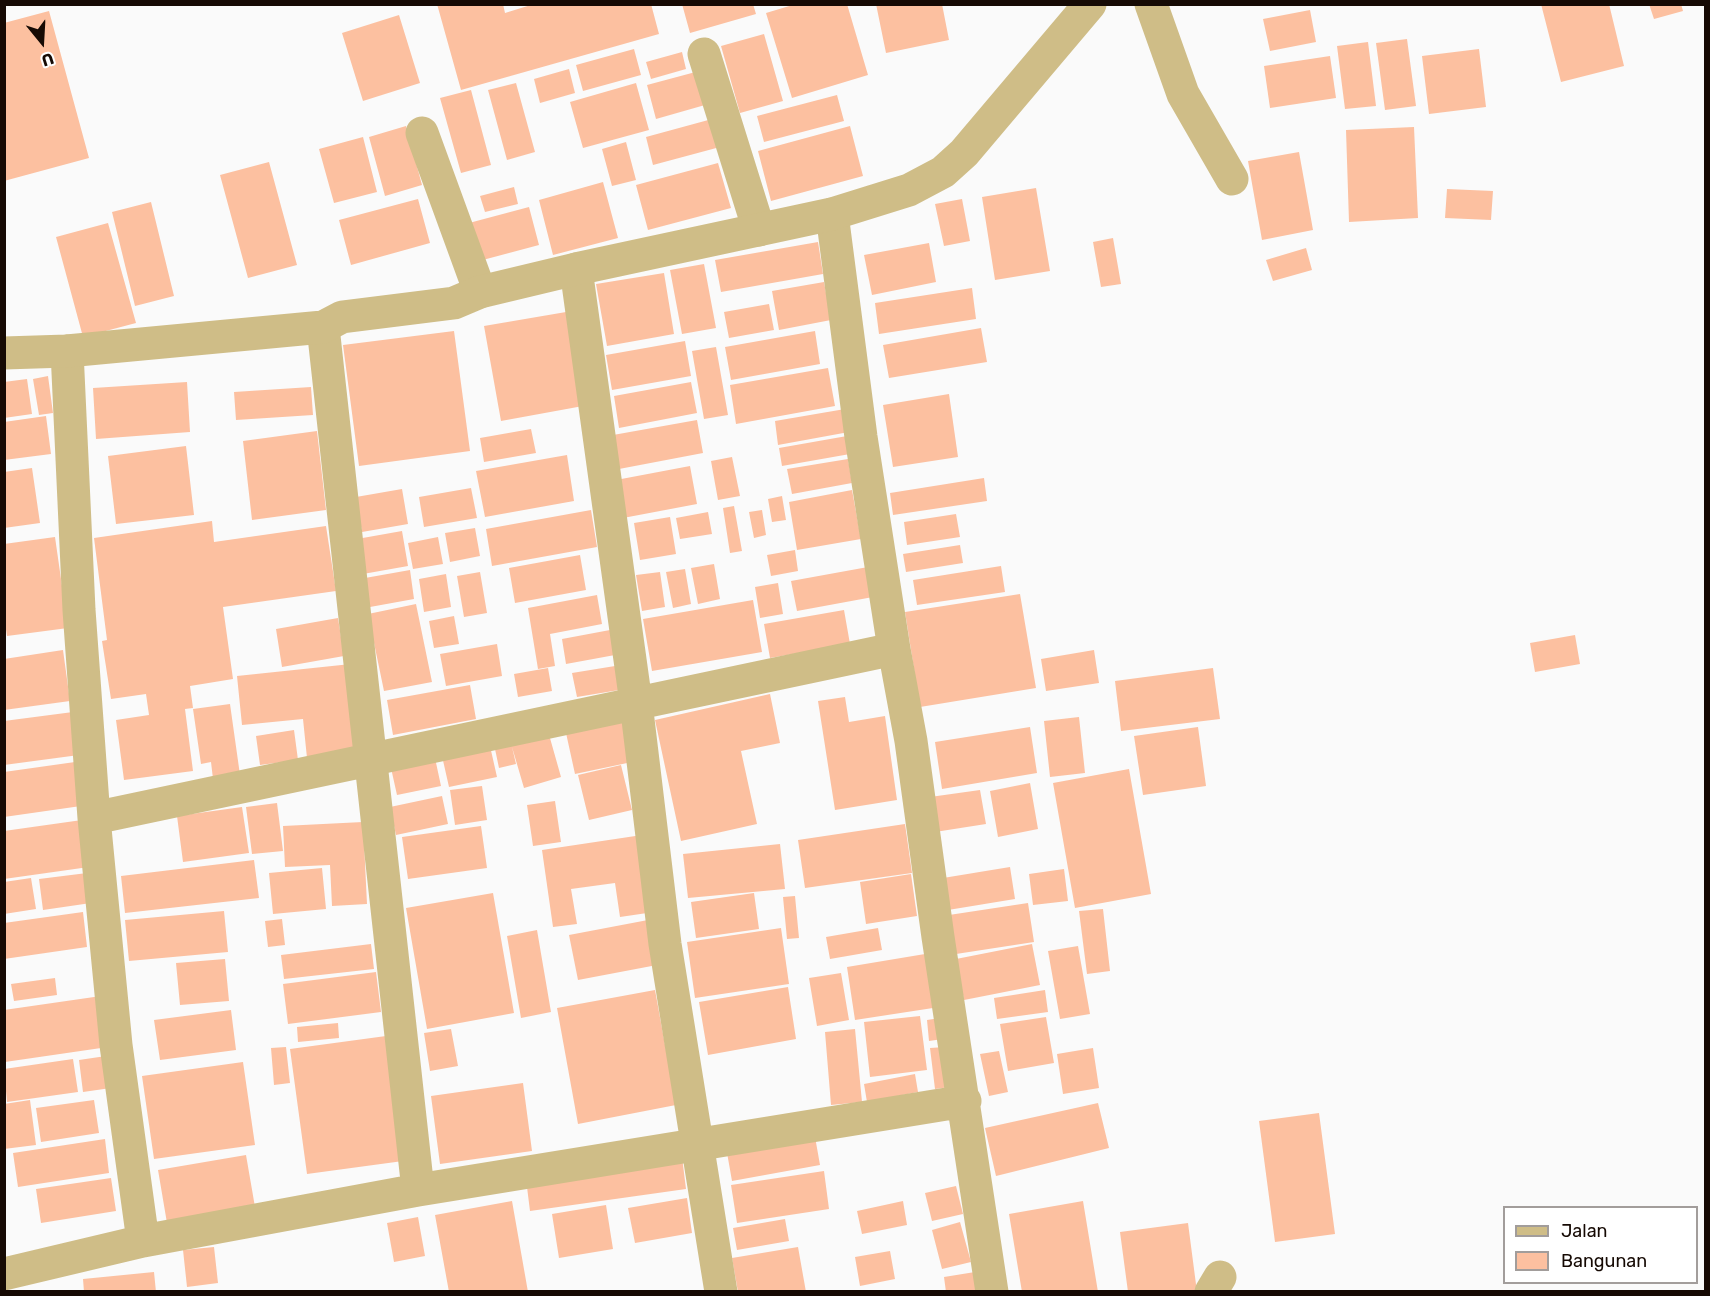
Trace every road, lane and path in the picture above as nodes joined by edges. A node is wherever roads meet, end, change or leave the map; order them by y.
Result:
1 (1090, 4) edge
2 (1151, 4) edge
3 (704, 54) dead end
4 (422, 133) dead end
5 (1232, 179) dead end
6 (832, 213) junction
7 (759, 230) junction
8 (576, 269) junction
9 (480, 292) junction
10 (323, 327) junction
11 (68, 351) junction
12 (4, 352) edge
13 (894, 649) junction
14 (636, 703) junction
15 (370, 759) junction
16 (94, 818) junction
17 (965, 1101) junction
18 (695, 1145) junction
19 (418, 1190) junction
20 (143, 1241) junction
21 (4, 1274) edge
22 (721, 1292) edge
23 (992, 1292) edge

1 - 6 street
2 - 5 street
3 - 7 street
4 - 9 street
6 - 7 street
6 - 13 street
7 - 8 street
8 - 9 street
8 - 14 street
9 - 10 street
10 - 11 street
10 - 15 street
11 - 12 street
11 - 16 street
13 - 14 street
13 - 17 street
14 - 15 street
14 - 18 street
15 - 16 street
15 - 19 street
16 - 20 street
17 - 18 street
17 - 23 street
18 - 19 street
18 - 22 street
19 - 20 street
20 - 21 street

